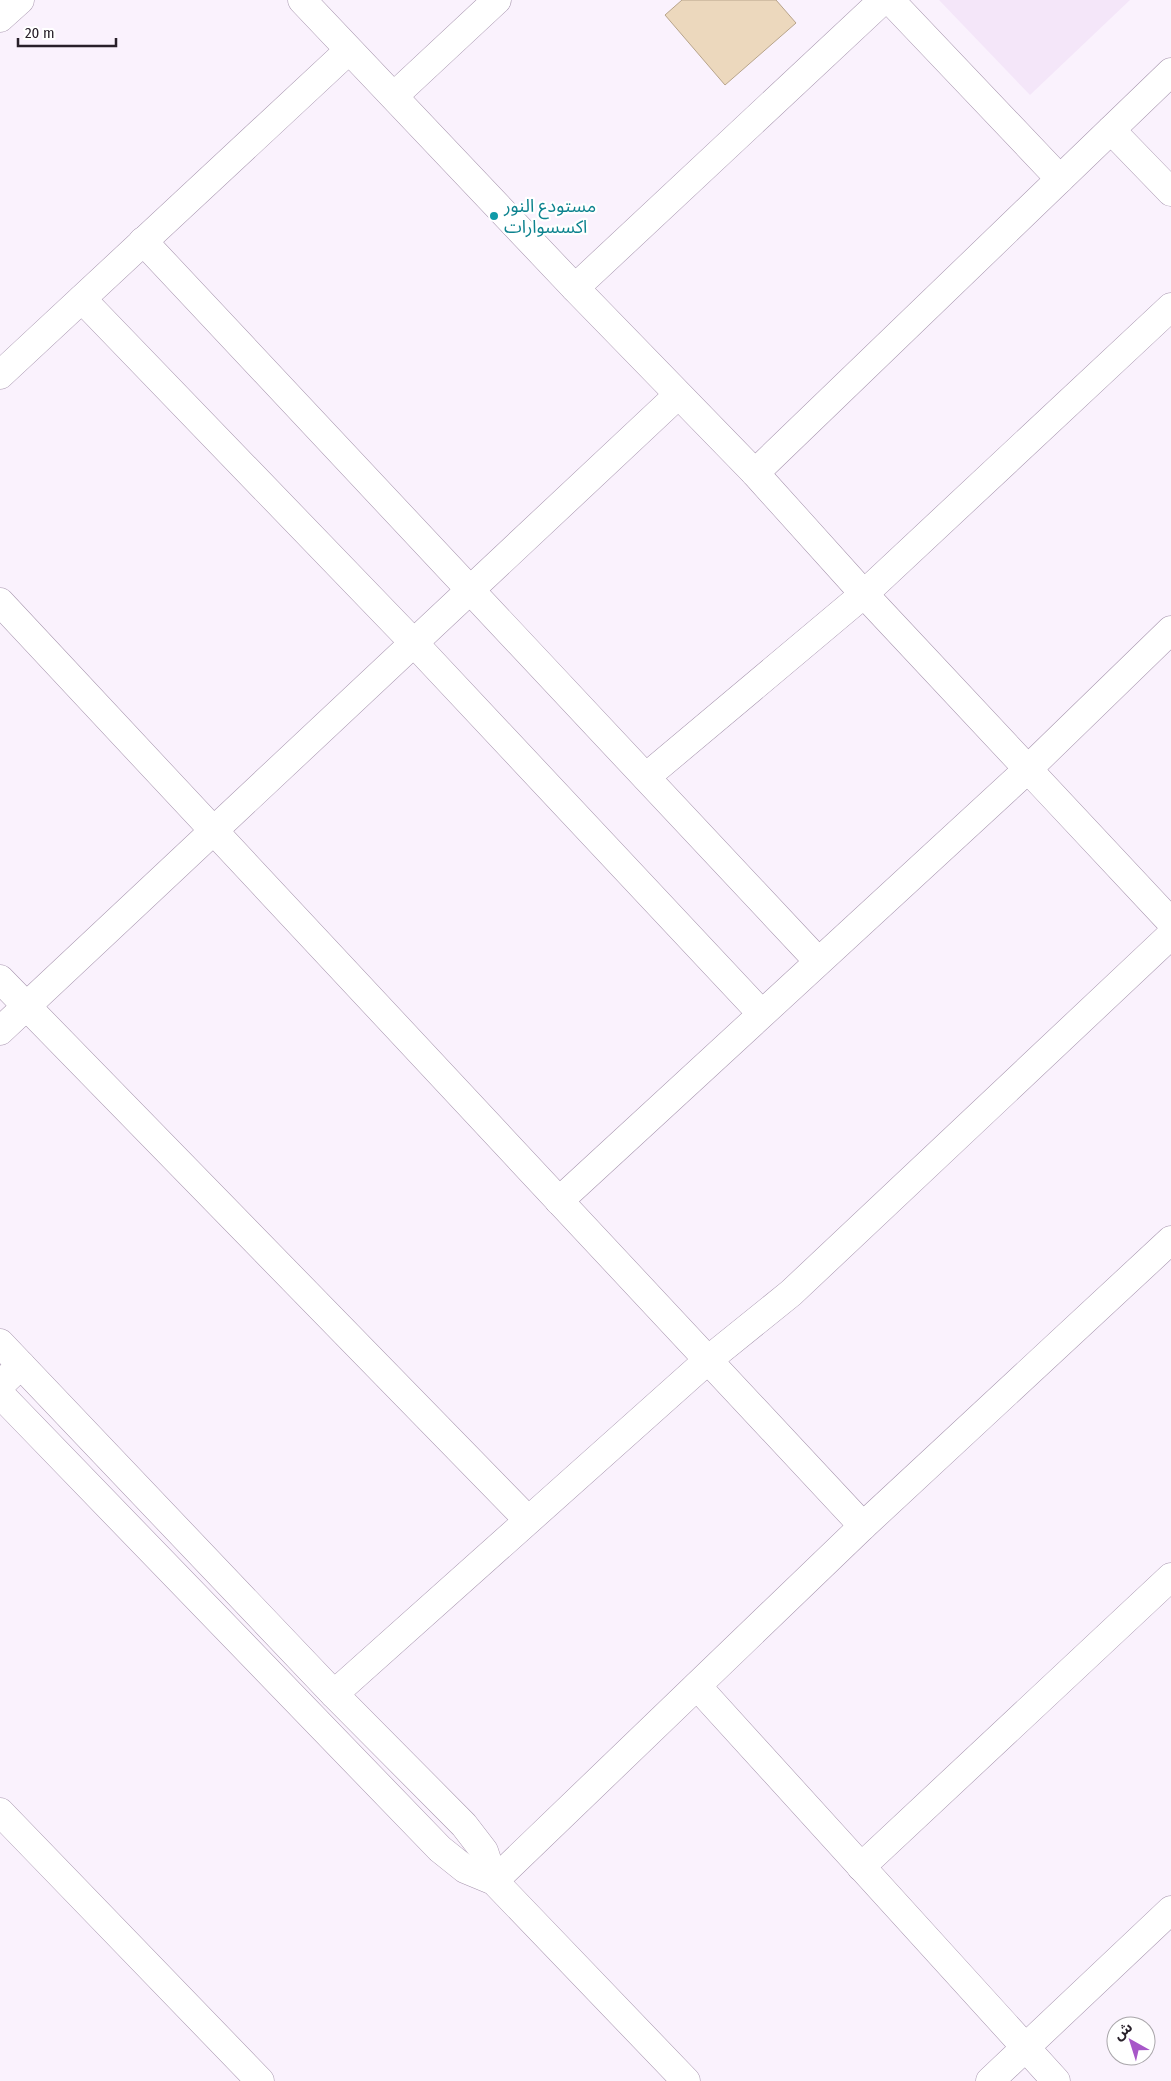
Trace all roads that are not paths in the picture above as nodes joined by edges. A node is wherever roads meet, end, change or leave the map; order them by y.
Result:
1 (20, 0) edge
2 (302, 0) edge
3 (497, 0) edge
4 (883, 0) edge
5 (890, 0) edge
6 (0, 18) edge
7 (348, 50) junction
8 (1171, 72) edge
9 (394, 96) junction
10 (1111, 130) junction
11 (1060, 179) junction
12 (1171, 192) edge
13 (143, 242) junction
14 (575, 288) junction
15 (82, 299) junction
16 (1171, 307) edge
17 (0, 375) edge
18 (678, 395) junction
19 (755, 473) junction
20 (470, 590) junction
21 (864, 594) junction
22 (0, 602) edge
23 (1171, 630) edge
24 (414, 643) junction
25 (1028, 769) junction
26 (646, 777) junction
27 (214, 831) junction
28 (1171, 922) edge
29 (1171, 935) edge
30 (818, 961) junction
31 (0, 979) edge
32 (26, 1007) junction
33 (761, 1013) junction
34 (0, 1031) edge
35 (559, 1201) junction
36 (1171, 1240) edge
37 (0, 1343) edge
38 (708, 1360) junction
39 (21, 1365) junction
40 (0, 1385) edge
41 (0, 1394) edge
42 (528, 1520) junction
43 (863, 1526) junction
44 (1171, 1577) edge
45 (698, 1686) junction
46 (334, 1694) junction
47 (0, 1812) edge
48 (861, 1867) junction
49 (494, 1881) junction
50 (1171, 1910) edge
51 (1025, 2048) junction
52 (260, 2081) edge
53 (686, 2081) edge
54 (990, 2081) edge
55 (1056, 2081) edge

1 - 6 street
2 - 7 street
3 - 9 street
4 - 14 street
5 - 11 street
7 - 9 street
7 - 13 street
8 - 10 street
9 - 14 street
10 - 11 street
10 - 12 street
11 - 19 street
13 - 15 street
13 - 20 street
14 - 18 street
15 - 17 street
15 - 24 street
16 - 21 street
18 - 19 street
18 - 20 street
19 - 21 street
20 - 24 street
20 - 26 street
21 - 25 street
21 - 26 street
22 - 27 street
23 - 25 street
24 - 27 street
24 - 33 street
25 - 28 street
25 - 30 street
26 - 30 street
27 - 32 street
27 - 35 street
29 - 38 street
30 - 33 street
31 - 32 street
32 - 34 street
32 - 42 street
33 - 35 street
35 - 38 street
36 - 43 street
37 - 39 street
38 - 42 street
38 - 43 street
39 - 40 street
39 - 46 street
41 - 49 street
42 - 46 street
43 - 45 street
44 - 48 street
45 - 48 street
45 - 49 street
46 - 49 street
47 - 52 street
48 - 51 street
49 - 53 street
50 - 51 street
51 - 54 street
51 - 55 street

